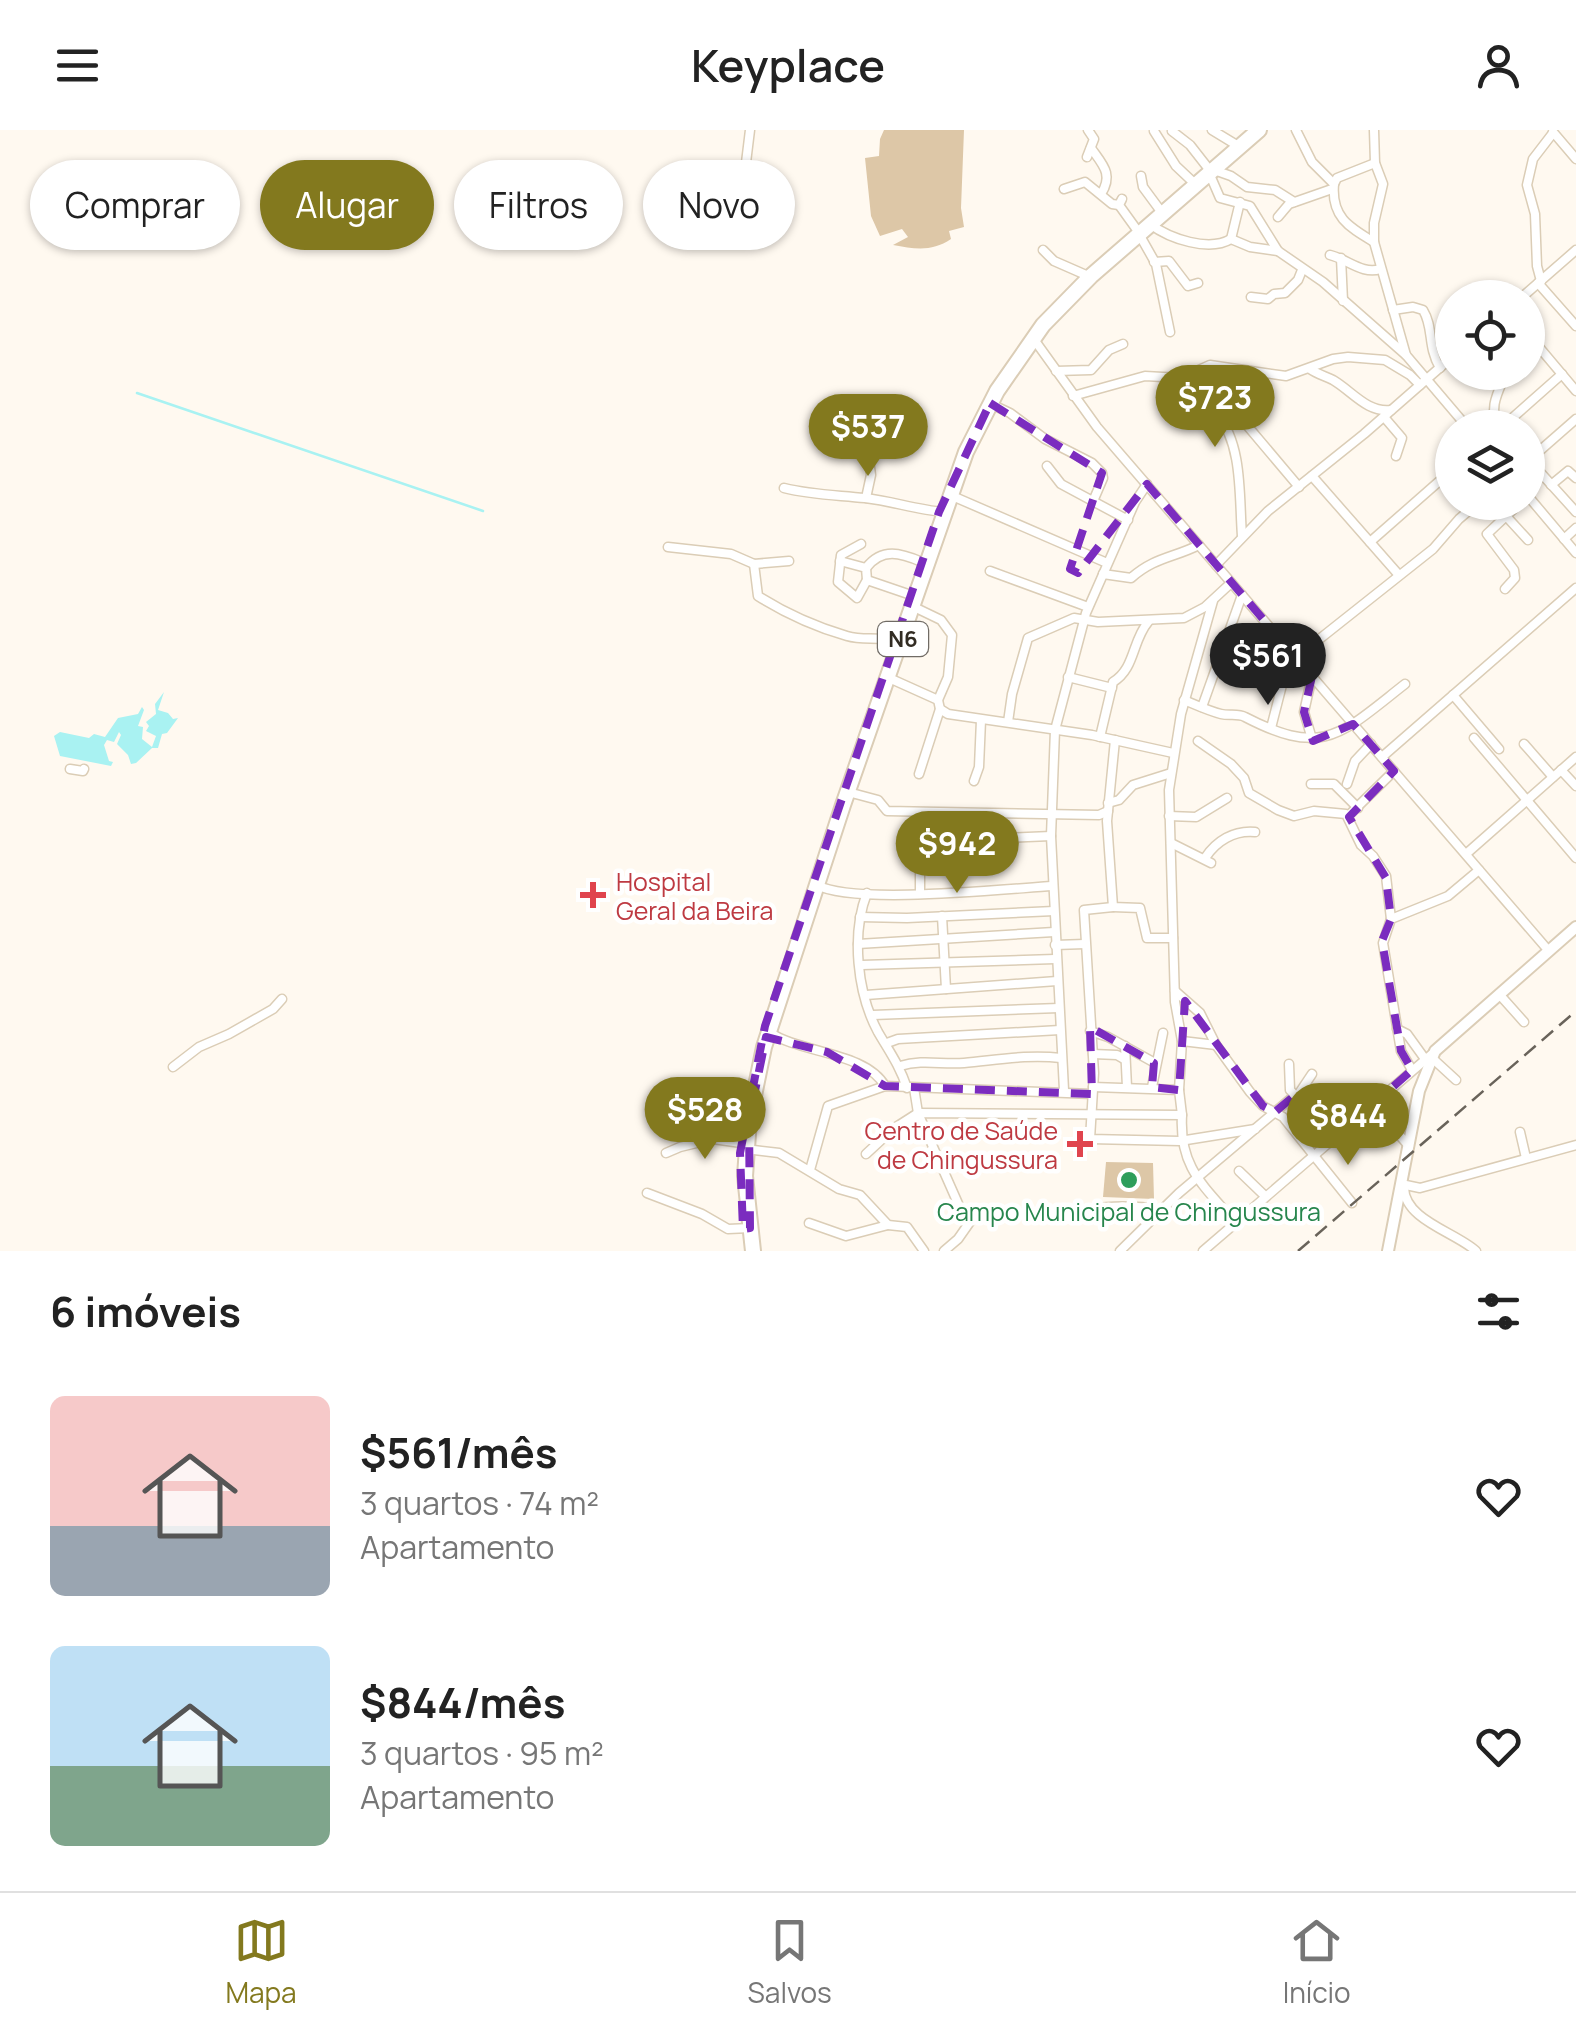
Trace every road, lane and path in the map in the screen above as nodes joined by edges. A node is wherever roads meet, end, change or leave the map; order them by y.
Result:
1 (750, 130) edge
2 (1088, 130) edge
3 (1172, 130) edge
4 (1212, 130) edge
5 (1256, 130) edge
6 (1296, 130) edge
7 (1374, 130) edge
8 (1154, 131) edge
9 (1552, 131) edge
10 (1144, 137) dead end
11 (1235, 144) junction
12 (1576, 159) edge
13 (746, 160) edge
14 (1375, 163) junction
15 (1141, 176) dead end
16 (1207, 177) junction
17 (1333, 187) junction
18 (1064, 190) dead end
19 (1101, 194) junction
20 (1240, 202) junction
21 (1294, 202) junction
22 (1160, 210) junction
23 (1278, 217) dead end
24 (1142, 229) junction
25 (1231, 239) junction
26 (1374, 242) junction
27 (1043, 250) dead end
28 (1278, 250) junction
29 (1576, 250) edge
30 (1330, 255) dead end
31 (1341, 258) junction
32 (1154, 262) junction
33 (1380, 269) junction
34 (1302, 270) junction
35 (1086, 275) junction
36 (1539, 280) edge
37 (1541, 280) edge
38 (1198, 283) dead end
39 (1545, 289) edge
40 (1251, 297) dead end
41 (1343, 301) junction
42 (1393, 310) junction
43 (1576, 326) edge
44 (1170, 332) dead end
45 (1033, 338) junction
46 (1124, 344) dead end
47 (1545, 354) edge
48 (1406, 355) junction
49 (1435, 358) edge
50 (1310, 369) junction
51 (1056, 370) junction
52 (1435, 372) edge
53 (1562, 374) junction
54 (1177, 378) junction
55 (1423, 382) junction
56 (1576, 391) edge
57 (1073, 396) junction
58 (990, 403) junction
59 (1450, 410) edge
60 (1521, 410) edge
61 (1216, 413) junction
62 (1388, 414) junction
63 (1576, 419) edge
64 (818, 427) dead end
65 (1545, 446) edge
66 (1396, 456) dead end
67 (1047, 466) dead end
68 (1312, 476) junction
69 (1545, 478) edge
70 (1576, 478) edge
71 (1147, 484) junction
72 (1435, 485) edge
73 (1552, 485) junction
74 (1299, 487) junction
75 (784, 488) dead end
76 (950, 494) junction
77 (866, 498) junction
78 (1094, 500) junction
79 (942, 512) junction
80 (1576, 512) edge
81 (1545, 516) edge
82 (1128, 520) junction
83 (1458, 520) edge
84 (1502, 520) edge
85 (1510, 520) edge
86 (1576, 528) edge
87 (1242, 536) junction
88 (1564, 539) junction
89 (1528, 540) dead end
90 (1370, 542) junction
91 (861, 544) dead end
92 (1199, 545) junction
93 (668, 547) dead end
94 (1576, 552) edge
95 (789, 560) dead end
96 (840, 560) junction
97 (922, 562) junction
98 (1107, 563) junction
99 (754, 564) junction
100 (1216, 566) junction
101 (866, 568) junction
102 (990, 571) dead end
103 (1103, 574) junction
104 (1398, 574) junction
105 (867, 580) junction
106 (1231, 583) junction
107 (1576, 588) edge
108 (1505, 589) dead end
109 (1242, 595) junction
110 (912, 601) junction
111 (1212, 601) junction
112 (1088, 607) junction
113 (1083, 622) junction
114 (1148, 622) junction
115 (896, 642) junction
116 (1296, 657) junction
117 (1312, 676) junction
118 (889, 678) junction
119 (1068, 678) junction
120 (1405, 684) dead end
121 (1112, 688) junction
122 (1453, 695) junction
123 (1184, 700) junction
124 (939, 705) junction
125 (1202, 706) junction
126 (982, 720) junction
127 (1008, 722) junction
128 (1353, 724) junction
129 (1271, 728) junction
130 (1055, 730) junction
131 (1100, 737) junction
132 (1474, 738) dead end
133 (1312, 739) junction
134 (1114, 740) junction
135 (1198, 741) dead end
136 (1370, 744) junction
137 (1524, 744) dead end
138 (1499, 748) dead end
139 (1174, 753) junction
140 (1382, 756) junction
141 (1576, 757) edge
142 (70, 769) dead end
143 (84, 769) dead end
144 (1394, 771) junction
145 (1171, 773) junction
146 (1557, 773) junction
147 (919, 774) dead end
148 (974, 781) dead end
149 (1311, 784) dead end
150 (1346, 784) dead end
151 (1576, 786) edge
152 (848, 792) junction
153 (1227, 798) dead end
154 (1526, 800) junction
155 (1358, 808) junction
156 (1106, 812) junction
157 (1051, 814) junction
158 (1169, 816) junction
159 (1348, 816) junction
160 (1254, 832) dead end
161 (1051, 836) junction
162 (957, 839) junction
163 (1171, 843) junction
164 (1466, 854) junction
165 (1576, 858) edge
166 (919, 868) junction
167 (1479, 870) junction
168 (817, 885) junction
169 (1052, 886) junction
170 (920, 892) junction
171 (868, 894) junction
172 (1113, 906) junction
173 (1054, 910) junction
174 (942, 916) junction
175 (860, 917) junction
176 (1390, 918) junction
177 (1576, 927) edge
178 (1054, 932) junction
179 (1173, 938) junction
180 (943, 939) junction
181 (858, 944) junction
182 (1085, 944) junction
183 (1056, 945) junction
184 (1548, 950) junction
185 (1056, 958) junction
186 (944, 962) junction
187 (862, 966) junction
188 (1057, 981) junction
189 (946, 989) junction
190 (1175, 991) junction
191 (1499, 994) junction
192 (866, 995) junction
193 (282, 998) dead end
194 (1059, 1008) junction
195 (873, 1015) junction
196 (1524, 1022) dead end
197 (1397, 1029) junction
198 (1060, 1030) junction
199 (1090, 1031) junction
200 (768, 1032) junction
201 (1163, 1033) dead end
202 (1182, 1041) junction
203 (887, 1044) junction
204 (1216, 1045) junction
205 (1125, 1046) junction
206 (1093, 1054) junction
207 (1431, 1056) junction
208 (1062, 1058) junction
209 (1124, 1059) junction
210 (1154, 1063) junction
211 (1289, 1064) dead end
212 (900, 1066) junction
213 (174, 1067) dead end
214 (1412, 1070) junction
215 (1312, 1074) dead end
216 (1456, 1080) dead end
217 (885, 1086) junction
218 (1152, 1087) junction
219 (910, 1088) junction
220 (1127, 1088) junction
221 (1064, 1090) junction
222 (1093, 1090) junction
223 (1179, 1090) junction
224 (1296, 1097) junction
225 (1372, 1105) junction
226 (1275, 1112) junction
227 (918, 1113) junction
228 (1090, 1115) junction
229 (1182, 1115) junction
230 (1255, 1129) junction
231 (1520, 1132) dead end
232 (1335, 1138) junction
233 (1180, 1141) junction
234 (1576, 1145) edge
235 (744, 1146) junction
236 (1409, 1146) junction
237 (666, 1154) dead end
238 (866, 1154) dead end
239 (1315, 1154) junction
240 (1526, 1158) junction
241 (810, 1170) junction
242 (1239, 1171) dead end
243 (1197, 1178) junction
244 (1403, 1184) junction
245 (647, 1193) dead end
246 (1265, 1196) junction
247 (1352, 1202) dead end
248 (1161, 1210) junction
249 (1050, 1214) dead end
250 (1236, 1222) junction
251 (809, 1223) dead end
252 (888, 1226) junction
253 (746, 1229) junction
254 (749, 1251) edge
255 (924, 1251) edge
256 (944, 1251) edge
257 (1120, 1251) edge
258 (1203, 1251) edge
259 (1388, 1251) edge
260 (1476, 1251) edge

1 - 13 street
2 - 19 street
3 - 16 street
4 - 11 street
5 - 11 highway, N6
5 - 16 highway, N6
6 - 17 street
7 - 14 street
8 - 10 street
8 - 16 street
9 - 12 street
9 - 36 street
11 - 16 highway, N6
14 - 17 street
14 - 26 street
15 - 22 street
16 - 20 street
16 - 21 street
16 - 22 highway, N6
16 - 24 highway, N6
17 - 21 street
17 - 26 street
18 - 19 street
19 - 24 street
20 - 25 street
20 - 28 street
21 - 23 street
22 - 24 highway, N6
24 - 25 street
24 - 32 street
24 - 35 highway, N6
24 - 45 highway, N6
25 - 28 street
26 - 33 street
27 - 35 street
28 - 34 street
29 - 37 street
30 - 31 street
31 - 33 street
31 - 41 street
32 - 38 street
32 - 44 street
33 - 42 street
34 - 40 street
34 - 41 street
35 - 79 highway, N6
39 - 43 street
41 - 48 street
42 - 48 street
42 - 49 street
45 - 51 street
45 - 58 highway, N6
46 - 51 street
47 - 53 street
48 - 55 street
50 - 54 street
50 - 55 street
50 - 62 street
51 - 57 street
52 - 55 street
53 - 56 street
53 - 60 street
54 - 57 street
54 - 61 street
55 - 59 street
55 - 62 street
57 - 71 street
58 - 76 highway, N6
58 - 78 street
61 - 74 street
61 - 87 street
62 - 66 street
62 - 68 street
63 - 65 street
64 - 77 street
67 - 78 street
68 - 74 street
68 - 90 street
69 - 73 street
70 - 73 street
71 - 82 street
71 - 92 street
72 - 90 street
73 - 80 street
74 - 87 street
75 - 77 street
76 - 79 highway, N6
76 - 98 street
77 - 79 street
78 - 82 street
79 - 97 highway, N6
79 - 110 highway, N6
81 - 88 street
82 - 98 street
83 - 104 street
84 - 108 street
85 - 89 street
86 - 88 street
87 - 100 street
88 - 94 street
90 - 104 street
91 - 96 street
92 - 100 street
92 - 103 street
93 - 99 street
95 - 99 street
96 - 101 street
96 - 105 street
97 - 101 street
97 - 110 highway, N6
98 - 103 street
99 - 115 street
100 - 106 street
101 - 105 street
102 - 112 street
103 - 112 street
104 - 116 street
105 - 110 street
106 - 109 street
106 - 111 street
107 - 122 street
109 - 116 street
109 - 125 street
110 - 115 highway, N6
110 - 118 highway, N6
110 - 124 street
111 - 114 street
111 - 123 street
112 - 113 street
113 - 114 street
113 - 119 street
113 - 127 street
114 - 121 street
115 - 235 highway, N6
116 - 117 street
116 - 129 street
117 - 128 street
117 - 133 street
118 - 124 street
118 - 152 highway, N6
119 - 121 street
119 - 130 street
120 - 128 street
121 - 131 street
122 - 138 street
122 - 140 street
123 - 125 street
123 - 139 street
124 - 126 street
124 - 147 street
125 - 129 street
126 - 127 street
126 - 148 street
127 - 130 street
128 - 133 street
128 - 136 street
129 - 133 street
130 - 131 street
130 - 157 street
131 - 134 street
132 - 154 street
134 - 139 street
134 - 156 street
135 - 159 street
136 - 140 street
136 - 150 street
137 - 146 street
139 - 145 street
140 - 144 street
141 - 146 street
142 - 143 street
144 - 155 street
144 - 164 street
145 - 156 street
145 - 158 street
146 - 151 street
146 - 154 street
149 - 155 street
152 - 157 street
152 - 168 highway, N6
153 - 158 street
154 - 164 street
154 - 165 street
155 - 159 street
156 - 157 street
156 - 172 street
157 - 161 street
158 - 163 street
159 - 176 street
160 - 163 street
161 - 162 street
161 - 169 street
162 - 166 street
162 - 166 street
163 - 179 street
164 - 167 street
166 - 170 street
167 - 176 street
167 - 184 street
168 - 171 street
168 - 200 highway, N6
169 - 170 street
169 - 173 street
170 - 171 street
171 - 175 street
172 - 179 street
172 - 182 street
173 - 174 street
173 - 178 street
174 - 175 street
174 - 180 street
175 - 181 street
176 - 197 street
177 - 184 main road
178 - 180 street
178 - 183 street
179 - 190 street
180 - 181 street
180 - 186 street
181 - 187 street
182 - 183 street
182 - 199 street
183 - 185 street
184 - 191 main road
185 - 186 street
185 - 188 street
186 - 187 street
186 - 189 street
187 - 192 street
188 - 189 street
188 - 194 street
189 - 192 street
190 - 202 street
190 - 204 street
191 - 196 street
191 - 207 main road
192 - 195 street
193 - 213 street
194 - 195 street
194 - 198 street
195 - 203 street
197 - 207 street
197 - 214 street
198 - 203 street
198 - 208 street
199 - 205 street
199 - 206 street
200 - 217 street
200 - 235 highway, N6
201 - 210 street
202 - 204 street
202 - 223 street
203 - 212 street
204 - 226 street
205 - 209 street
205 - 210 street
206 - 209 street
206 - 222 street
207 - 214 street
207 - 216 street
207 - 236 main road
208 - 212 street
208 - 221 street
209 - 220 street
210 - 218 street
211 - 224 street
212 - 219 street
214 - 225 street
215 - 224 street
217 - 219 street
217 - 241 street
218 - 220 street
218 - 223 street
219 - 221 street
219 - 227 street
220 - 222 street
221 - 222 street
222 - 228 street
223 - 229 street
224 - 226 street
224 - 232 street
225 - 232 street
225 - 236 street
226 - 230 street
226 - 239 street
227 - 228 street
227 - 238 street
227 - 256 street
228 - 229 street
228 - 233 street
229 - 233 street
230 - 233 street
230 - 243 street
231 - 240 street
232 - 239 street
233 - 243 street
234 - 240 street
235 - 237 street
235 - 241 street
235 - 253 highway, N6
236 - 244 main road
239 - 246 street
239 - 247 street
240 - 244 street
241 - 252 street
242 - 246 street
243 - 248 street
243 - 250 street
244 - 259 main road
244 - 260 street
245 - 253 street
246 - 250 street
248 - 249 street
248 - 257 street
250 - 258 street
251 - 252 street
252 - 255 street
253 - 254 highway, N6

